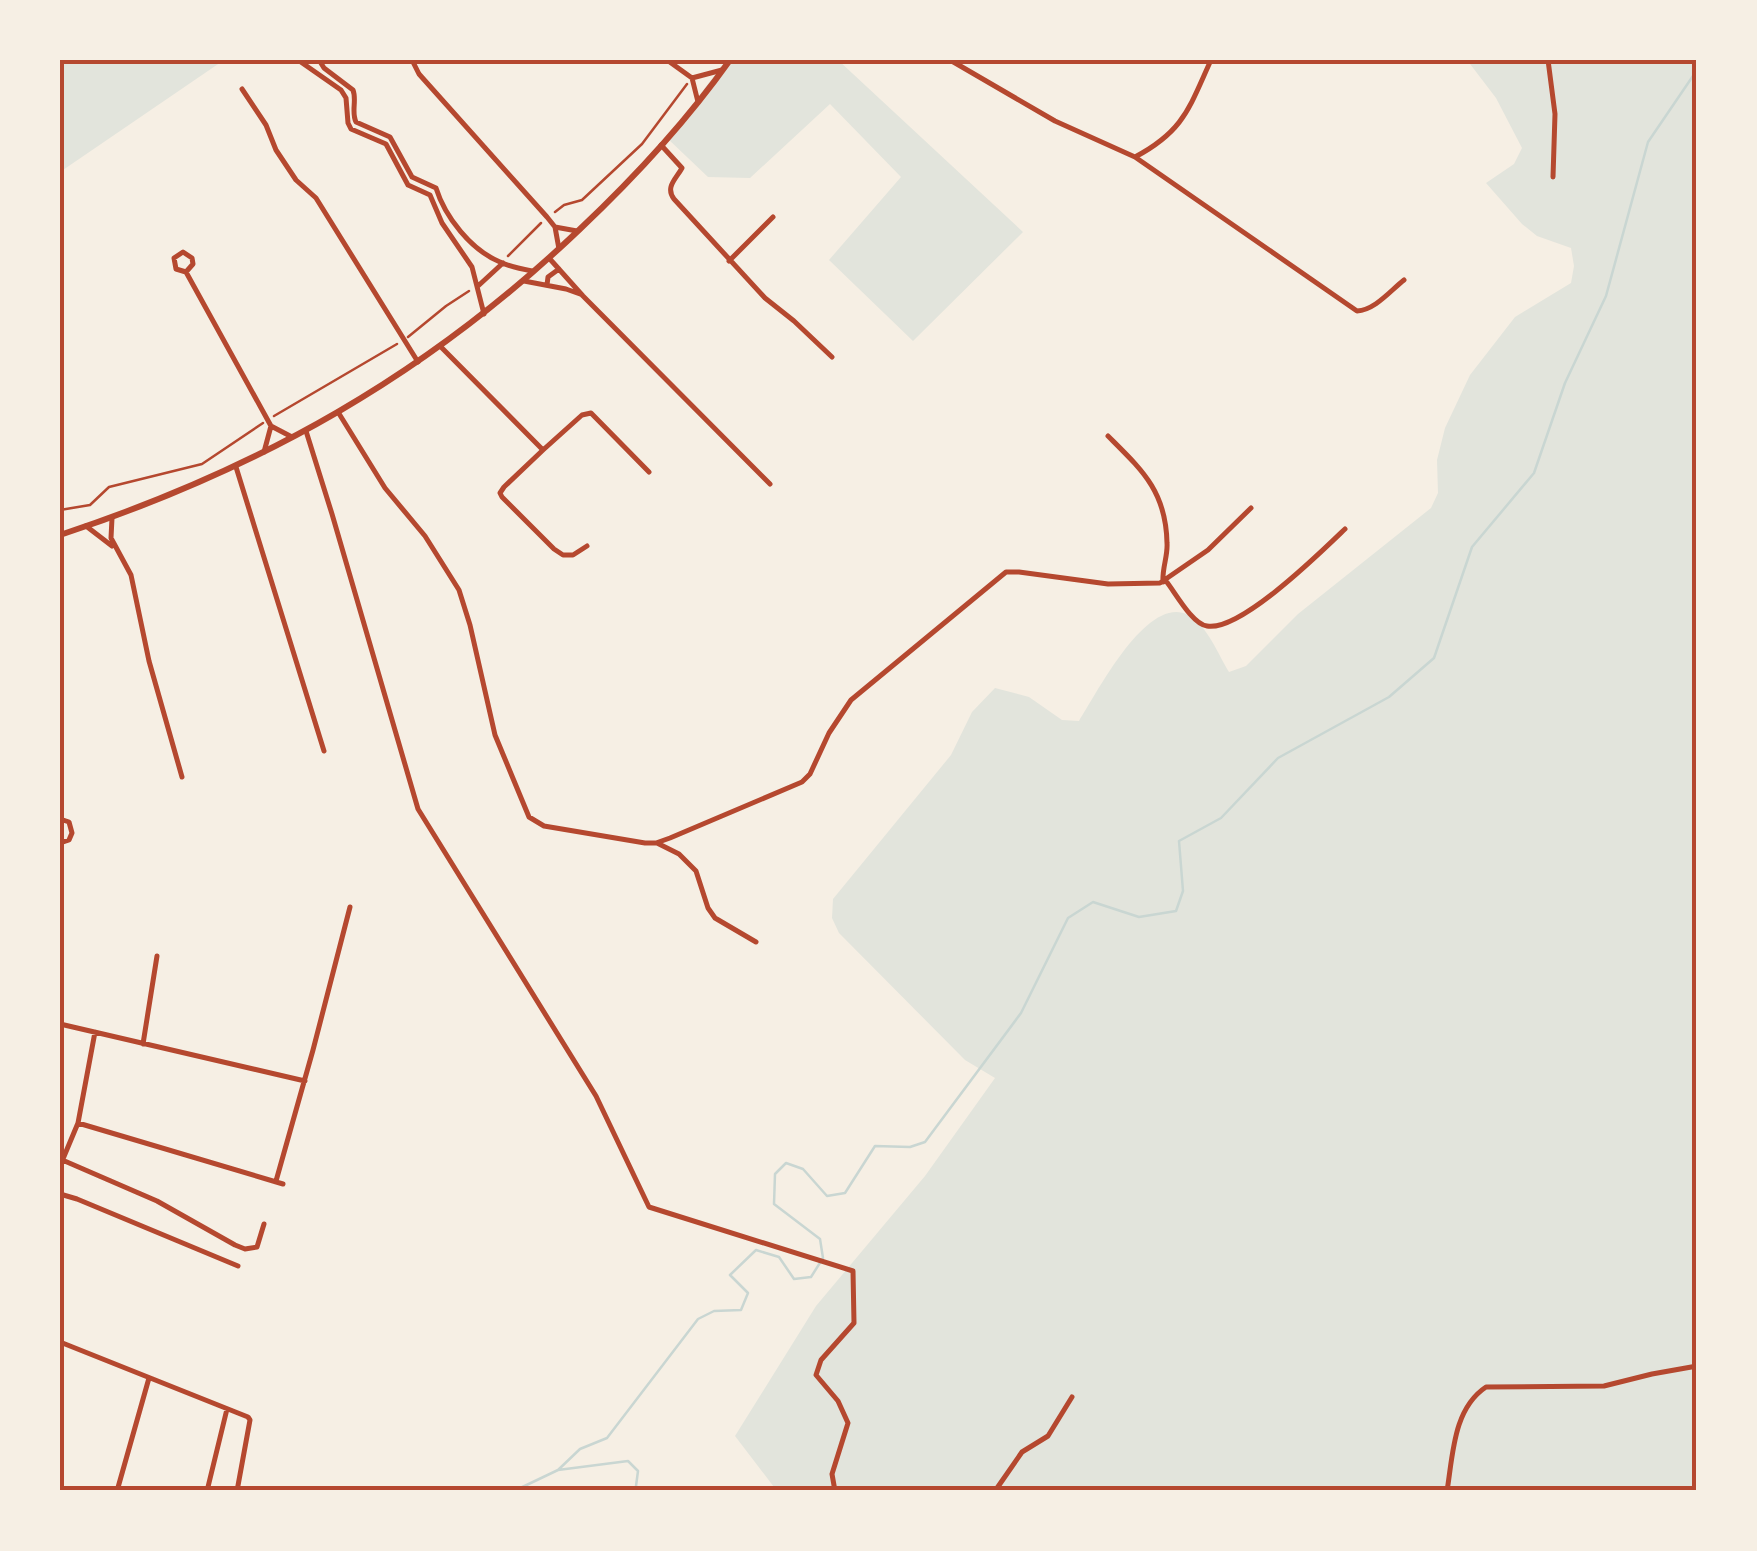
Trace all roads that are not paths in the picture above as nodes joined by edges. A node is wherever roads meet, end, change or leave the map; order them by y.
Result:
1 (298, 60) edge
2 (319, 60) edge
3 (412, 60) edge
4 (667, 60) edge
5 (730, 60) edge
6 (950, 60) edge
7 (1212, 60) edge
8 (1548, 60) edge
9 (723, 70) junction
10 (692, 78) junction
11 (242, 88) dead end
12 (698, 102) junction
13 (662, 144) junction
14 (1135, 158) junction
15 (1553, 177) dead end
16 (773, 217) dead end
17 (555, 228) junction
18 (578, 231) junction
19 (559, 249) junction
20 (550, 258) junction
21 (729, 261) junction
22 (500, 262) junction
23 (561, 270) junction
24 (186, 272) dead end
25 (535, 272) junction
26 (1404, 280) dead end
27 (524, 281) junction
28 (477, 284) junction
29 (546, 285) junction
30 (556, 287) junction
31 (583, 296) junction
32 (484, 314) junction
33 (441, 346) junction
34 (832, 357) dead end
35 (418, 362) junction
36 (338, 412) junction
37 (269, 423) junction
38 (306, 431) junction
39 (1108, 436) dead end
40 (294, 438) junction
41 (543, 450) junction
42 (264, 453) junction
43 (236, 467) junction
44 (649, 472) dead end
45 (770, 484) dead end
46 (1251, 508) dead end
47 (112, 518) junction
48 (86, 526) junction
49 (1345, 529) dead end
50 (60, 535) edge
51 (587, 546) dead end
52 (114, 548) junction
53 (1164, 581) junction
54 (324, 751) dead end
55 (182, 777) dead end
56 (60, 819) edge
57 (60, 843) edge
58 (656, 843) junction
59 (350, 906) dead end
60 (756, 942) dead end
61 (157, 956) dead end
62 (60, 1024) edge
63 (95, 1032) junction
64 (144, 1044) junction
65 (305, 1081) junction
66 (78, 1123) junction
67 (60, 1162) edge
68 (60, 1194) edge
69 (264, 1224) dead end
70 (238, 1266) dead end
71 (60, 1342) edge
72 (1697, 1366) edge
73 (149, 1378) junction
74 (1072, 1397) dead end
75 (227, 1409) junction
76 (117, 1491) edge
77 (206, 1491) edge
78 (237, 1491) edge
79 (835, 1491) edge
80 (995, 1491) edge
81 (1447, 1491) edge

1 - 28 street
2 - 22 street
3 - 17 street
4 - 10 street
5 - 9 street
6 - 14 street
7 - 14 street
8 - 15 street
9 - 10 street
9 - 12 street
10 - 12 street
11 - 35 street
12 - 13 street
13 - 18 street
13 - 21 street
14 - 26 street
16 - 21 street
17 - 18 street
17 - 19 street
18 - 19 street
19 - 20 street
20 - 23 street
20 - 25 street
21 - 34 street
22 - 25 street
22 - 28 street
23 - 29 street
23 - 30 street
23 - 31 street
24 - 37 street
25 - 27 street
27 - 29 street
27 - 32 street
28 - 32 street
29 - 30 street
30 - 31 street
31 - 45 street
32 - 33 street
33 - 35 street
33 - 41 street
35 - 36 street
36 - 38 street
36 - 58 street
37 - 40 street
37 - 42 street
38 - 40 street
38 - 79 street
39 - 53 street
40 - 42 street
41 - 44 street
41 - 51 street
42 - 43 street
43 - 47 street
43 - 54 street
46 - 53 street
47 - 48 street
47 - 52 street
48 - 50 street
48 - 52 street
49 - 53 street
52 - 55 street
53 - 58 street
56 - 57 street
58 - 60 street
59 - 65 street
61 - 64 street
62 - 63 street
63 - 64 street
63 - 66 street
64 - 65 street
65 - 66 street
66 - 67 street
67 - 69 street
68 - 70 street
71 - 73 street
72 - 81 street
73 - 75 street
73 - 76 street
74 - 80 street
75 - 77 street
75 - 78 street

